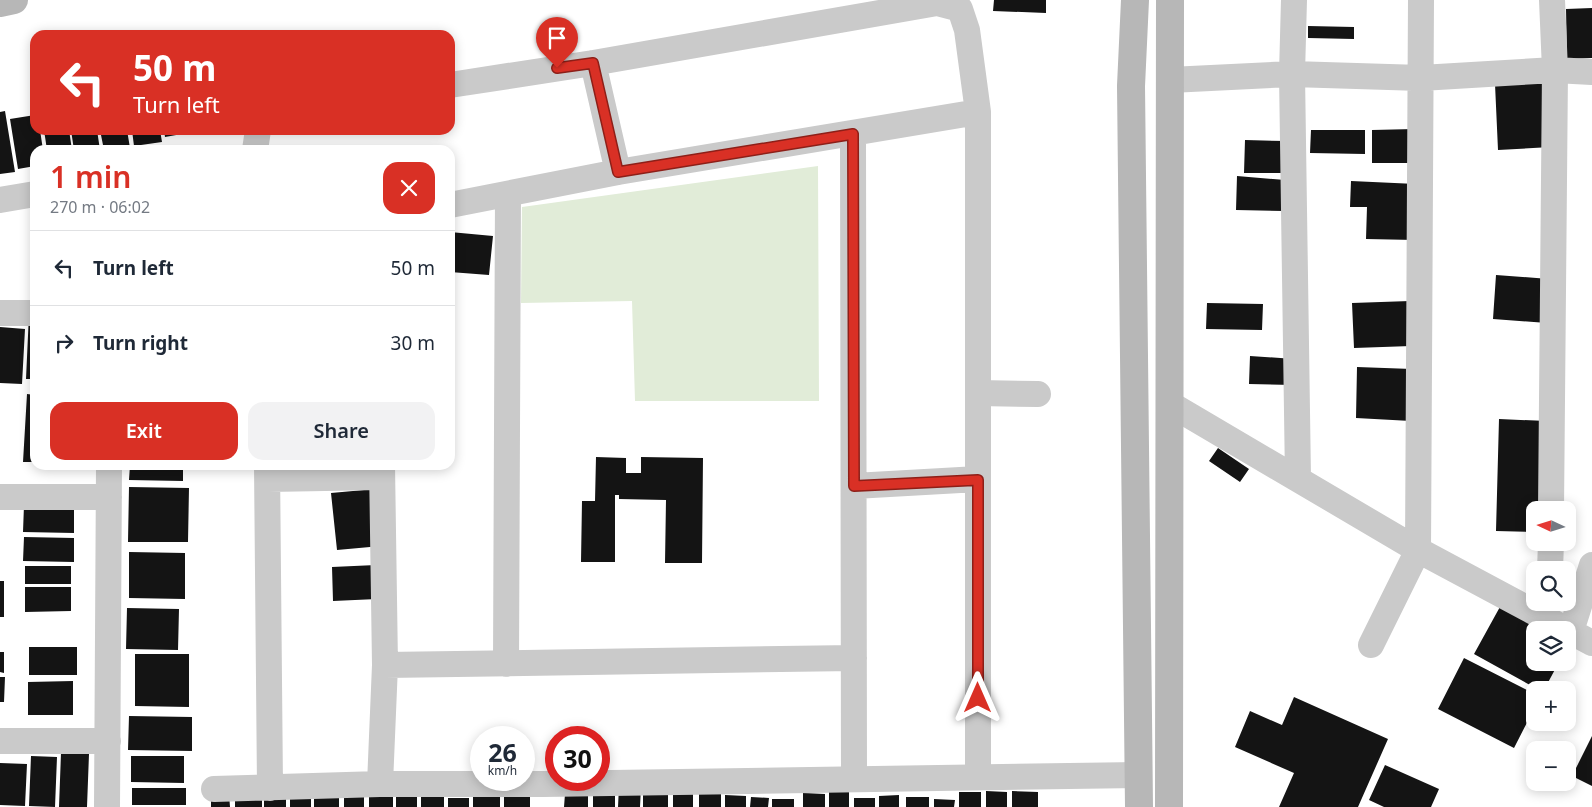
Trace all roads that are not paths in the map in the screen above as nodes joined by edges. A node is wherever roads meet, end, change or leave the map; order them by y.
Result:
1 (14, 0) edge
2 (1134, 0) edge
3 (1170, 0) edge
4 (1294, 0) edge
5 (1421, 0) edge
6 (1552, 0) edge
7 (0, 3) edge
8 (593, 63) junction
9 (1554, 70) junction
10 (1592, 72) edge
11 (1292, 74) junction
12 (1421, 78) junction
13 (1170, 80) junction
14 (455, 84) edge
15 (978, 112) junction
16 (853, 134) junction
17 (618, 172) junction
18 (508, 194) junction
19 (30, 195) edge
20 (0, 200) edge
21 (455, 204) edge
22 (0, 313) edge
23 (30, 313) edge
24 (978, 393) junction
25 (1038, 394) dead end
26 (1170, 404) junction
27 (109, 470) edge
28 (382, 471) edge
29 (267, 472) edge
30 (1298, 479) junction
31 (978, 480) junction
32 (854, 486) junction
33 (0, 497) edge
34 (108, 498) junction
35 (1551, 501) edge
36 (1418, 550) junction
37 (1592, 564) edge
38 (1560, 621) edge
39 (1567, 621) edge
40 (1371, 645) dead end
41 (854, 658) junction
42 (506, 664) junction
43 (385, 665) junction
44 (0, 741) edge
45 (108, 741) junction
46 (1139, 775) junction
47 (978, 777) junction
48 (854, 779) junction
49 (380, 784) junction
50 (270, 788) junction
51 (214, 789) dead end
52 (543, 795) edge
53 (1175, 805) edge
54 (107, 807) edge
55 (1139, 807) edge

1 - 7 main road
2 - 46 main road
3 - 13 main road
4 - 11 street
5 - 12 street
6 - 9 street
8 - 14 street
8 - 15 street
8 - 17 street
9 - 10 street
9 - 12 street
9 - 35 street
11 - 12 street
11 - 13 street
11 - 30 street
12 - 36 street
13 - 26 main road
15 - 16 street
15 - 24 street
16 - 17 street
16 - 32 street
17 - 18 street
18 - 21 street
18 - 42 street
19 - 20 street
22 - 23 street
24 - 25 street
24 - 31 street
26 - 30 street
26 - 53 main road
27 - 34 street
28 - 29 street
28 - 43 street
29 - 50 street
30 - 36 street
31 - 32 street
31 - 47 street
32 - 41 street
33 - 34 street
34 - 45 street
36 - 38 street
36 - 40 street
37 - 39 street
41 - 42 street
41 - 48 street
42 - 43 street
43 - 49 street
44 - 45 street
45 - 54 street
46 - 47 street
46 - 55 main road
47 - 48 street
48 - 52 street
49 - 50 street
49 - 52 street
50 - 51 street

